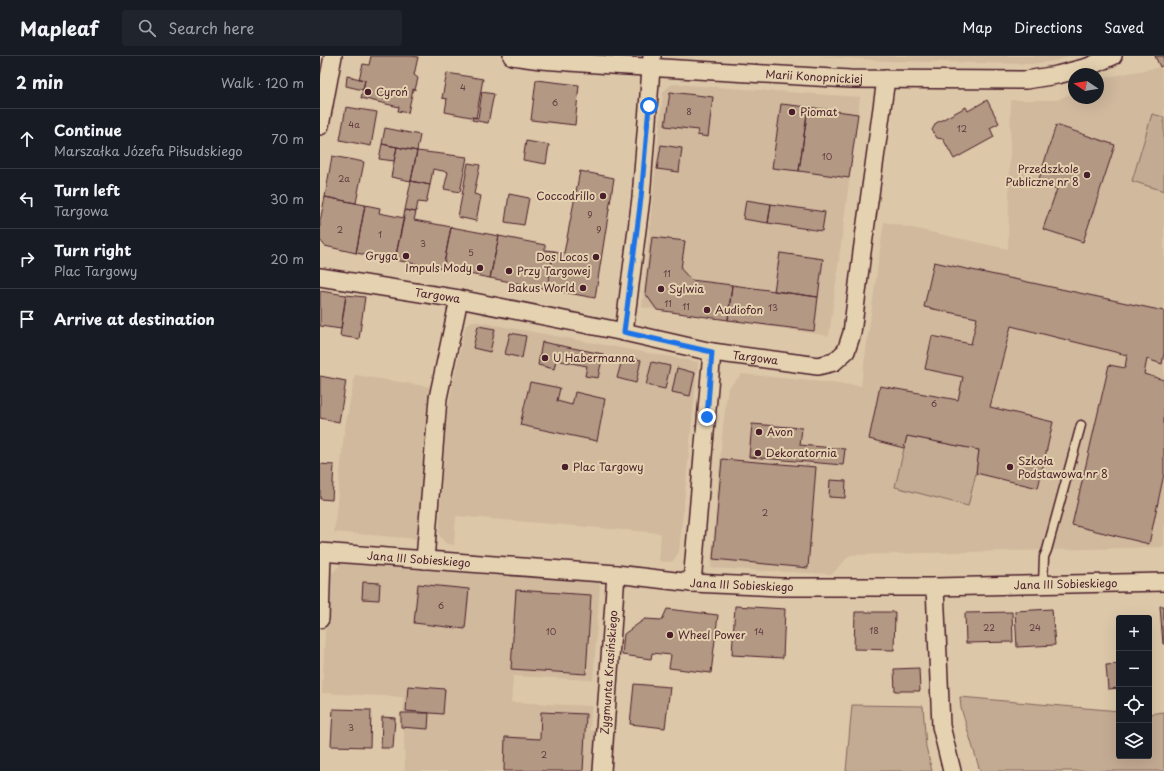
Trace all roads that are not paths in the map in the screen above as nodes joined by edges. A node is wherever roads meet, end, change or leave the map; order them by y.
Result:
1 (333, 56) edge
2 (512, 56) edge
3 (1113, 56) edge
4 (651, 62) edge
5 (1089, 62) edge
6 (886, 79) junction
7 (320, 126) edge
8 (320, 277) edge
9 (459, 299) junction
10 (624, 332) junction
11 (712, 352) junction
12 (1081, 425) dead end
13 (321, 552) edge
14 (425, 560) junction
15 (616, 574) junction
16 (1164, 582) edge
17 (692, 583) junction
18 (1044, 585) junction
19 (935, 587) junction
20 (320, 619) edge
21 (602, 771) edge
22 (952, 771) edge

1 - 7 street
2 - 4 street, Marii Konopnickiej
3 - 5 street, Marii Konopnickiej
4 - 6 street, Marii Konopnickiej
4 - 10 street
5 - 6 street, Marii Konopnickiej
6 - 11 street, Targowa
8 - 9 street, Targowa
9 - 10 street, Targowa
9 - 14 street
10 - 11 street, Targowa
11 - 17 street
12 - 18 lane
13 - 14 street, Jana III Sobieskiego
13 - 20 street
14 - 15 street, Jana III Sobieskiego
15 - 17 street, Jana III Sobieskiego
15 - 21 street, Zygmunta Krasińskiego
16 - 18 street, Jana III Sobieskiego
17 - 19 street, Jana III Sobieskiego
18 - 19 street, Jana III Sobieskiego
19 - 22 street

